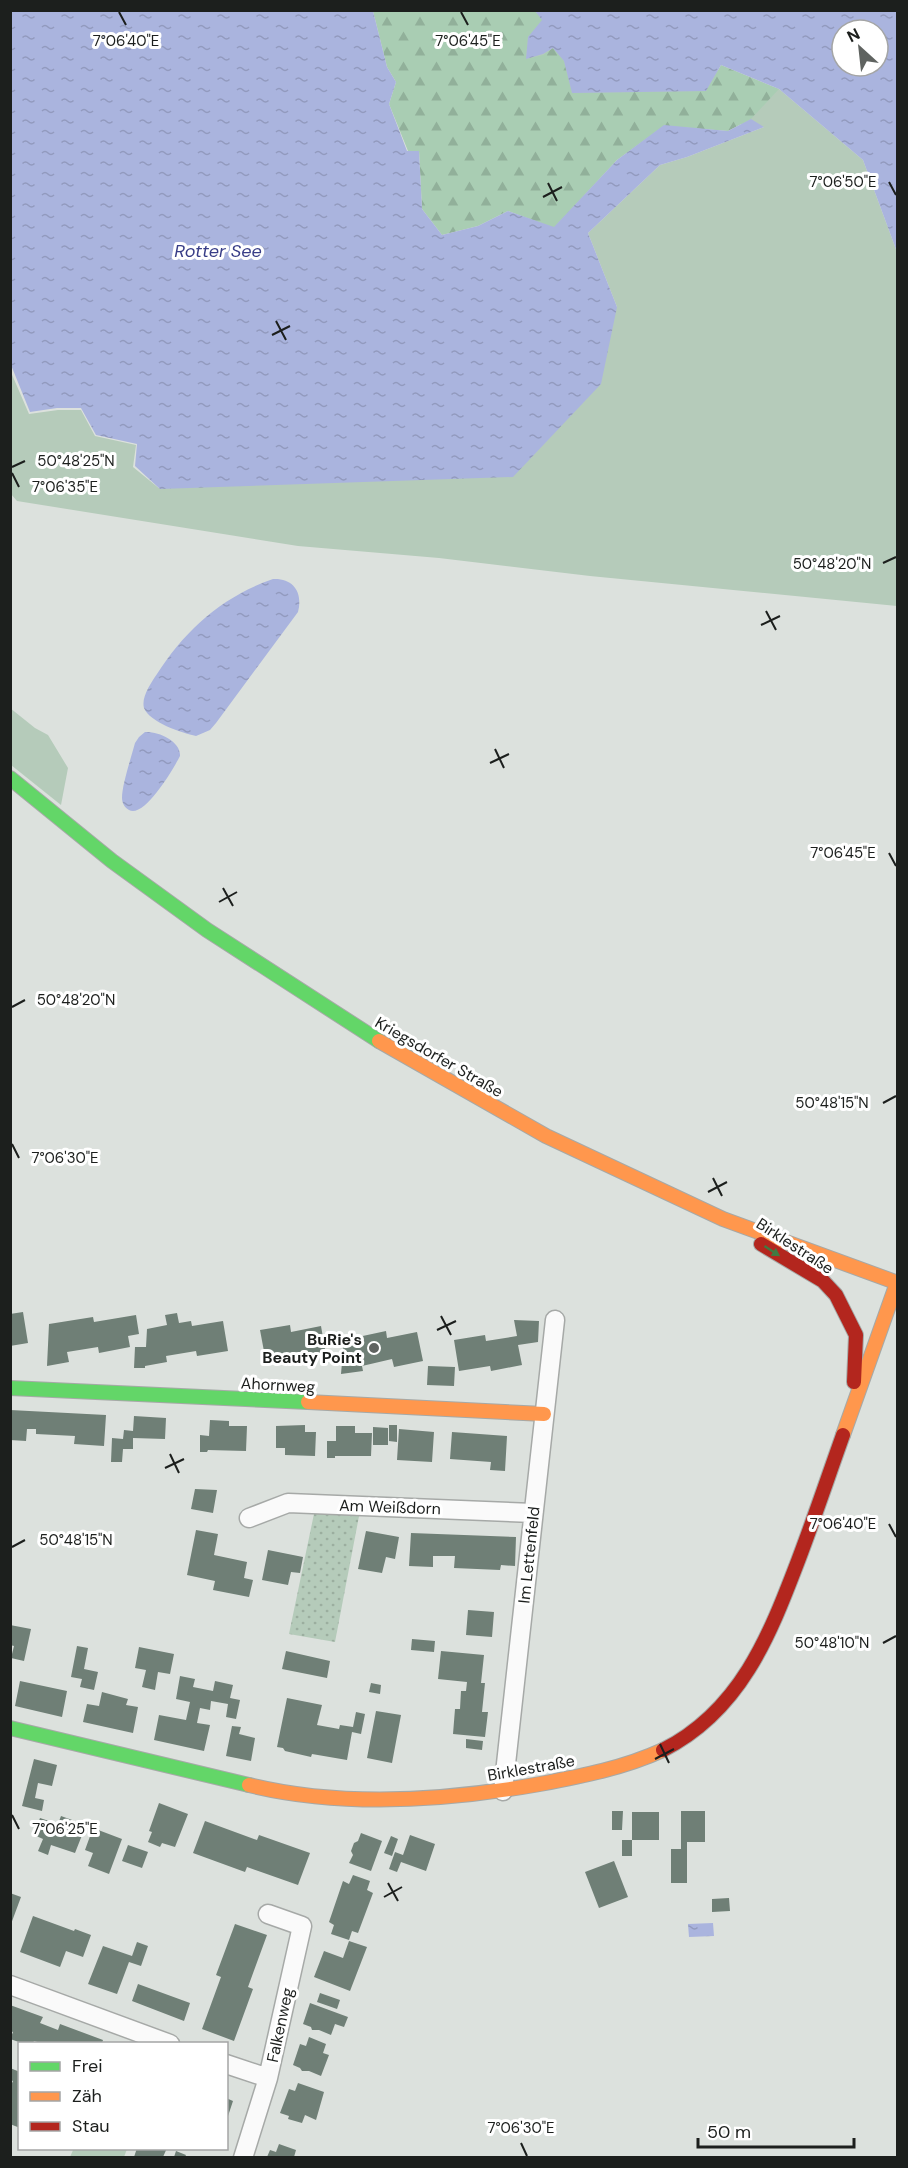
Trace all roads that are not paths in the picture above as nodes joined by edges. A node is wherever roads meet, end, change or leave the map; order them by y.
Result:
1 (10, 778) edge
2 (723, 1219) junction
3 (897, 1283) edge
4 (555, 1320) dead end
5 (10, 1388) edge
6 (852, 1412) junction
7 (544, 1414) junction
8 (533, 1513) junction
9 (249, 1518) dead end
10 (10, 1728) edge
11 (496, 1792) junction
12 (268, 1914) dead end
13 (10, 1984) edge
14 (167, 2042) edge
15 (228, 2065) edge
16 (268, 2078) junction
17 (243, 2157) edge

1 - 2 street, Kriegsdorfer Straße
2 - 3 street, Kriegsdorfer Straße
2 -> 6 street, Birklestraße
3 - 6 street, Birklestraße
4 - 7 street, Im Lettenfeld
5 - 7 street, Ahornweg
6 - 11 street, Birklestraße
7 - 8 street, Im Lettenfeld
8 - 9 street, Am Weißdorn
8 - 11 street, Im Lettenfeld
10 - 11 street, Birklestraße
12 - 16 street, Falkenweg
13 - 14 street
15 - 16 street
16 - 17 street, Falkenweg

